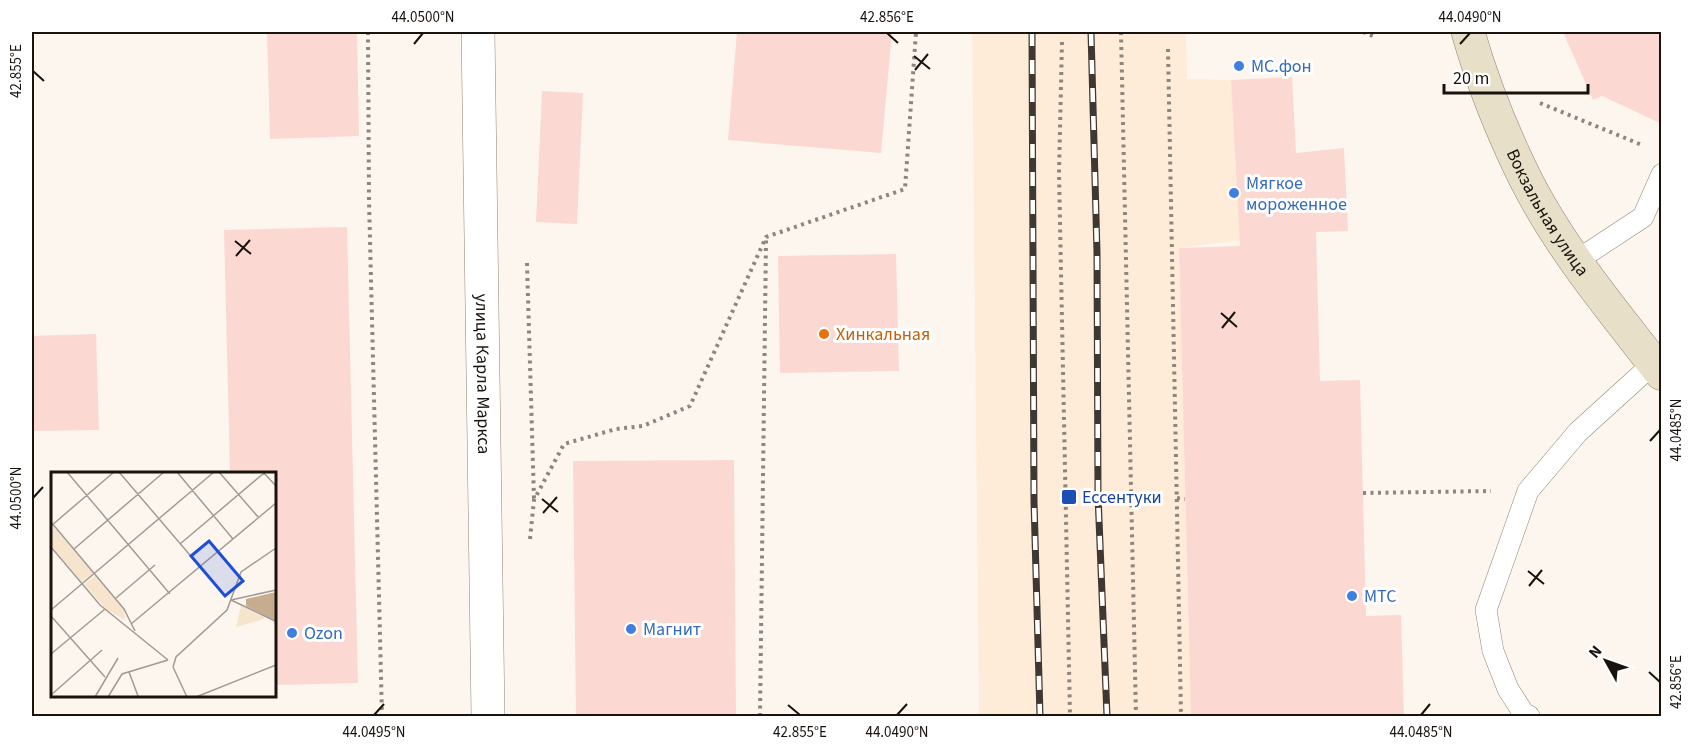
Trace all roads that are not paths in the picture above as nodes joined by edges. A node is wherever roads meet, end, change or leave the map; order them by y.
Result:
1 (478, 32) edge
2 (1468, 32) edge
3 (1662, 174) edge
4 (1576, 261) junction
5 (1658, 369) edge
6 (488, 717) edge
7 (1529, 717) edge

1 - 6 street, улица Карла Маркса
2 - 4 main road, Вокзальная улица
3 - 4 lane
4 - 5 main road, Вокзальная улица
5 - 7 lane

